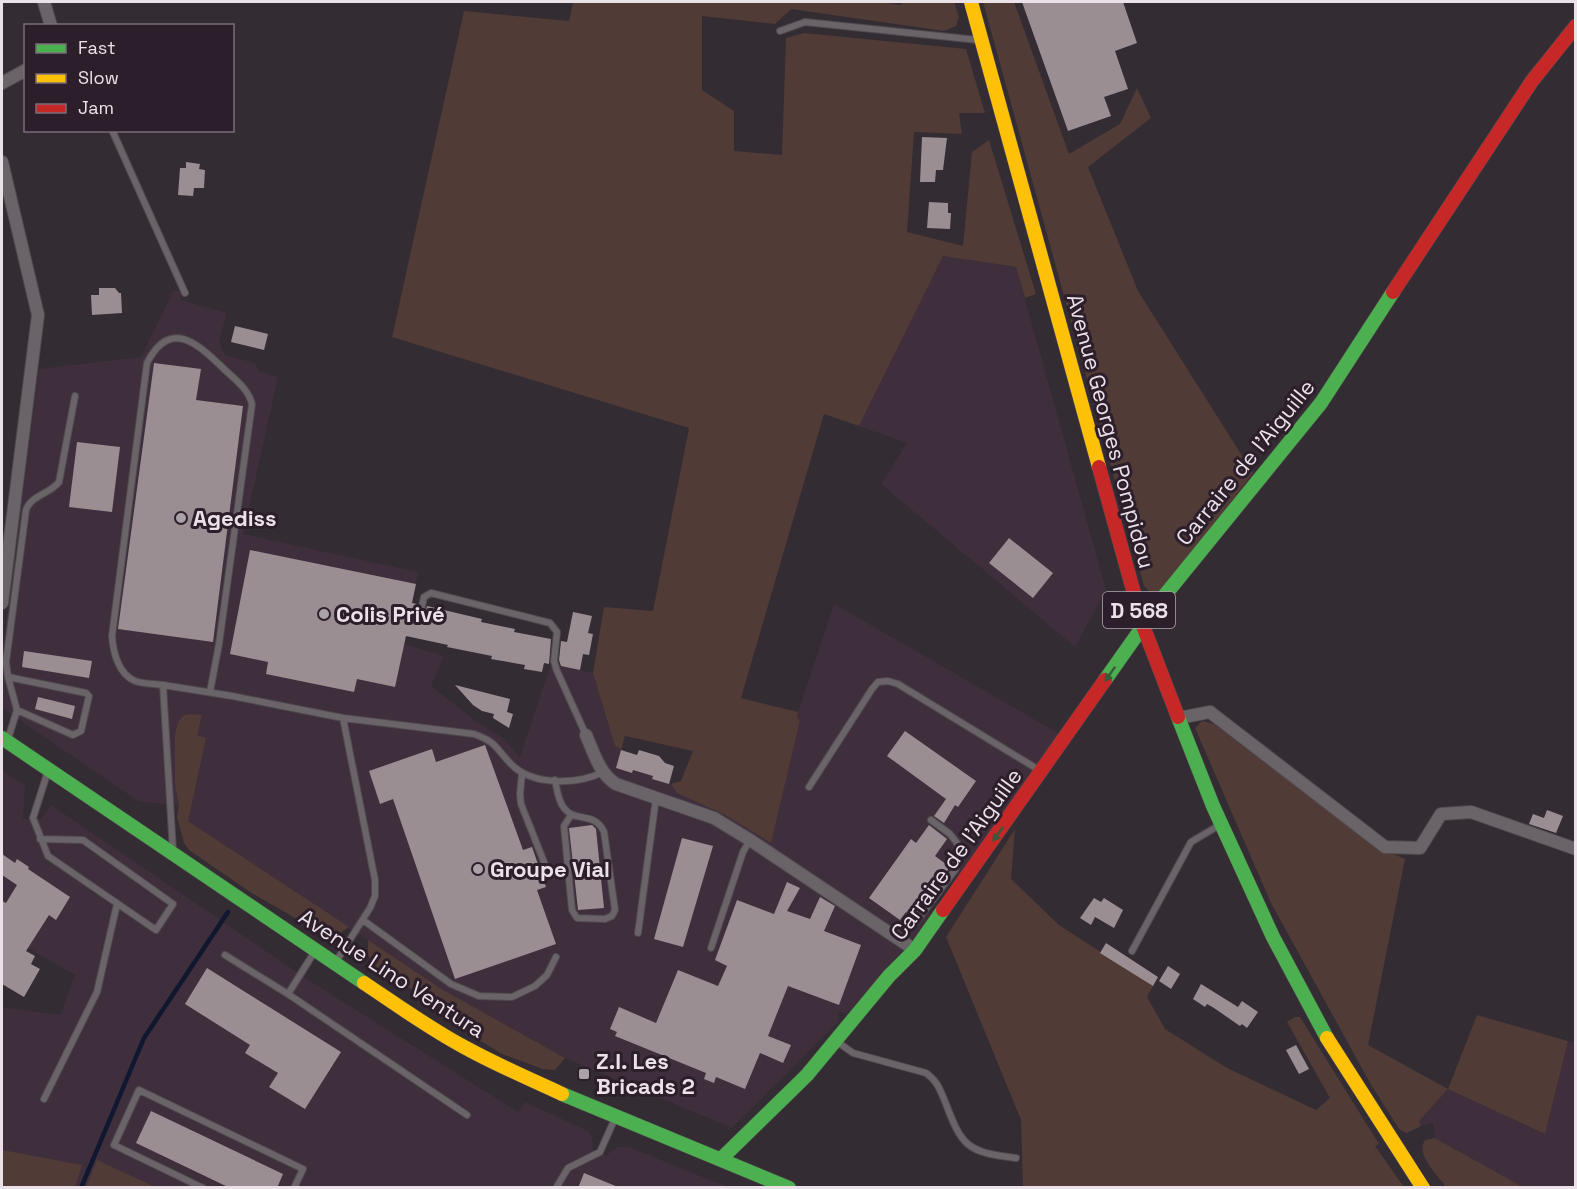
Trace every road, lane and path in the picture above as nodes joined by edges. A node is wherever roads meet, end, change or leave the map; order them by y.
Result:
1 (44, 2) edge
2 (971, 2) edge
3 (50, 24) edge
4 (1575, 26) edge
5 (780, 32) dead end
6 (982, 40) junction
7 (24, 71) edge
8 (2, 83) edge
9 (113, 132) edge
10 (2, 162) edge
11 (185, 293) dead end
12 (75, 396) dead end
13 (2, 603) edge
14 (419, 620) dead end
15 (1143, 626) junction
16 (8, 677) junction
17 (163, 685) junction
18 (210, 692) junction
19 (16, 710) junction
20 (343, 718) junction
21 (1179, 718) junction
22 (586, 735) joint
23 (4, 740) edge
24 (48, 770) junction
25 (603, 772) junction
26 (1042, 772) junction
27 (522, 774) junction
28 (555, 780) junction
29 (809, 787) dead end
30 (657, 798) junction
31 (571, 815) junction
32 (931, 820) dead end
33 (1221, 824) junction
34 (40, 838) junction
35 (750, 840) junction
36 (1575, 849) edge
37 (173, 855) junction
38 (548, 872) dead end
39 (944, 898) junction
40 (117, 904) junction
41 (363, 920) junction
42 (916, 922) dead end
43 (638, 933) dead end
44 (711, 948) dead end
45 (315, 950) junction
46 (915, 950) junction
47 (1132, 951) dead end
48 (225, 955) dead end
49 (556, 957) dead end
50 (334, 963) junction
51 (288, 994) junction
52 (835, 1041) junction
53 (44, 1099) dead end
54 (467, 1115) dead end
55 (616, 1116) junction
56 (722, 1158) junction
57 (1016, 1158) dead end
58 (768, 1183) edge
59 (1421, 1183) edge
60 (203, 1188) edge
61 (294, 1188) edge
62 (556, 1188) edge
63 (789, 1188) edge

1 - 3 street
2 - 6 main road, Avenue Georges Pompidou / D 568
4 - 15 main road, Carraire de l'Aiguille
5 - 6 lane
6 - 15 main road, Avenue Georges Pompidou / D 568
7 - 8 street
9 - 11 lane
10 - 13 street
12 - 16 lane
14 - 22 lane
15 - 21 main road, Avenue Georges Pompidou / D 568
15 -> 26 main road, Carraire de l'Aiguille
16 - 19 lane
16 - 19 lane
17 - 18 lane
17 - 18 lane
17 - 37 lane
18 - 20 lane
19 - 23 lane
20 - 27 lane
20 - 41 lane
21 - 33 main road, Avenue Georges Pompidou / D 568
21 - 36 street
22 - 25 street
23 - 24 main road, Avenue Lino Ventura
24 - 34 lane
24 - 37 main road, Avenue Lino Ventura
25 - 28 lane
25 - 30 street
26 - 29 lane
26 -> 39 main road, Carraire de l'Aiguille
27 - 28 lane
27 - 38 lane
28 - 31 lane
30 - 35 street
30 - 43 lane
31 - 31 lane
32 - 39 lane
33 - 47 lane
33 - 59 main road, Avenue Georges Pompidou / D 568
34 - 40 lane
34 - 40 lane
35 - 44 lane
35 - 46 street
37 - 45 main road, Avenue Lino Ventura
39 - 42 lane
39 - 46 main road, Carraire de l'Aiguille
40 - 53 lane
41 - 49 lane
41 - 50 lane
45 - 50 main road, Avenue Lino Ventura
45 - 51 lane
46 - 52 main road, Carraire de l'Aiguille
48 - 51 lane
50 - 55 main road, Avenue Lino Ventura
51 - 54 lane
52 - 56 main road, Carraire de l'Aiguille
52 - 57 lane
55 - 56 main road, Avenue Lino Ventura
55 - 62 lane
56 - 58 main road, Avenue Lino Ventura
58 - 63 main road, Avenue Lino Ventura
60 - 61 lane

